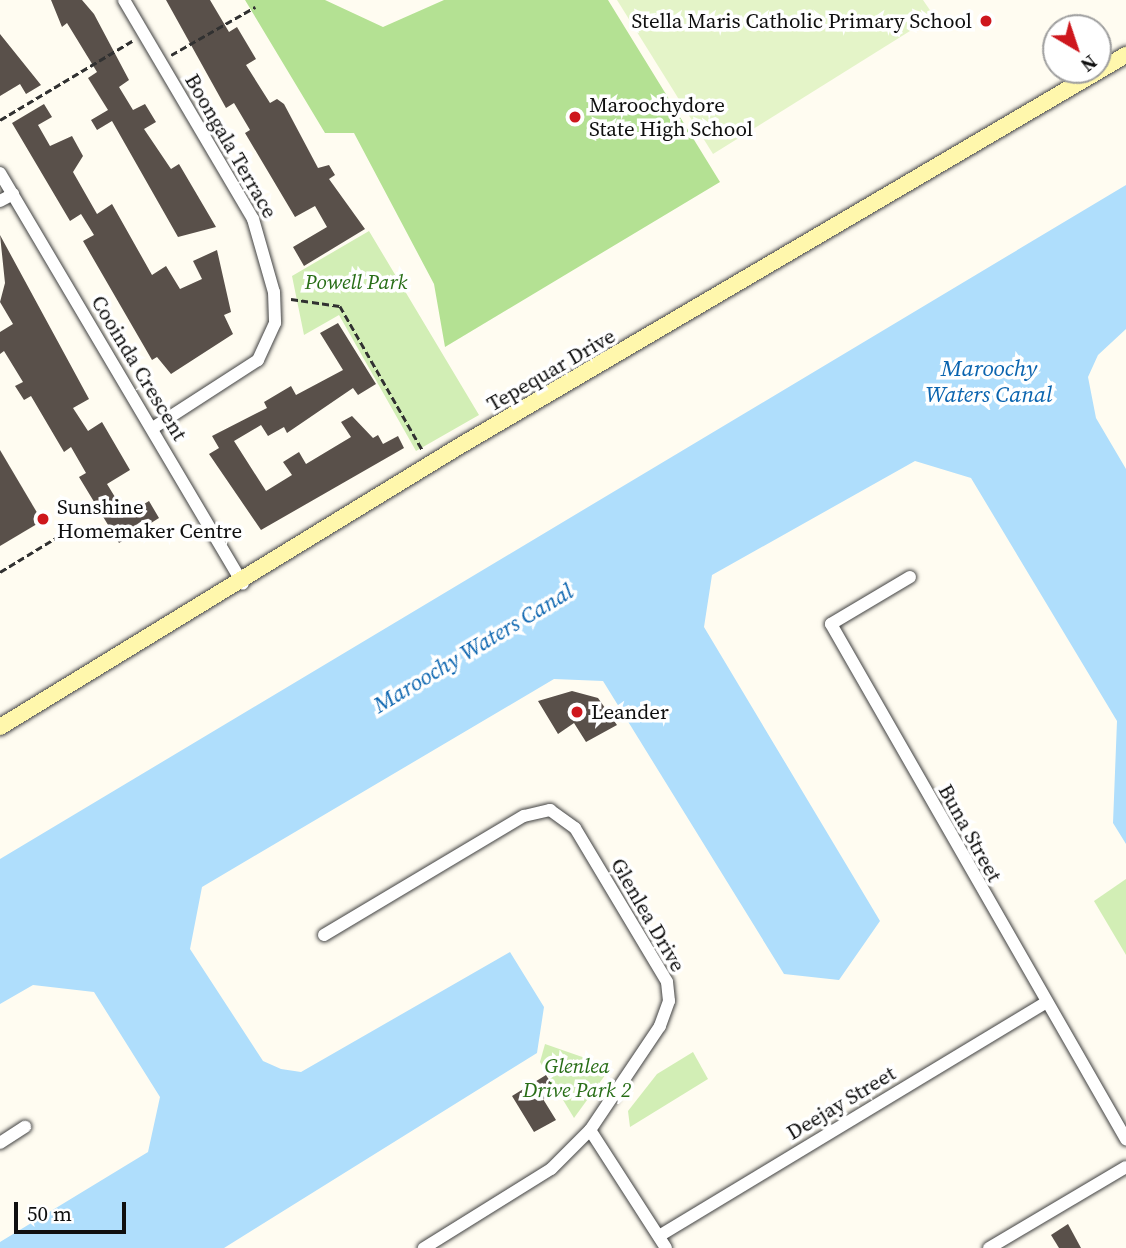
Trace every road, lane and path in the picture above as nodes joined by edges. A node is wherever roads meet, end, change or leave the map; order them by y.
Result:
1 (124, 0) edge
2 (255, 7) dead end
3 (144, 34) junction
4 (171, 55) dead end
5 (1126, 55) edge
6 (0, 120) edge
7 (0, 173) edge
8 (13, 194) junction
9 (0, 201) edge
10 (291, 299) dead end
11 (153, 428) junction
12 (424, 453) dead end
13 (59, 536) dead end
14 (0, 572) edge
15 (911, 577) dead end
16 (243, 583) junction
17 (0, 727) edge
18 (324, 934) dead end
19 (1044, 1004) junction
20 (25, 1128) dead end
21 (590, 1130) junction
22 (1126, 1139) edge
23 (0, 1143) edge
24 (1126, 1167) edge
25 (659, 1236) junction
26 (424, 1248) edge
27 (666, 1248) edge
28 (989, 1248) edge

1 - 3 street, Boongala Terrace
2 - 4 path
3 - 6 path
3 - 11 street, Boongala Terrace
5 - 16 street, Tepequar Drive
7 - 8 street, Cooinda Crescent
8 - 9 street
8 - 11 street, Cooinda Crescent
10 - 12 path
11 - 16 street, Cooinda Crescent
13 - 14 path
15 - 19 street, Buna Street
16 - 17 street, Tepequar Drive
18 - 21 street, Glenlea Drive
19 - 22 street, Buna Street
19 - 25 street, Deejay Street
20 - 23 street
21 - 25 street
21 - 26 street, Glenlea Drive
24 - 28 street
25 - 27 street

